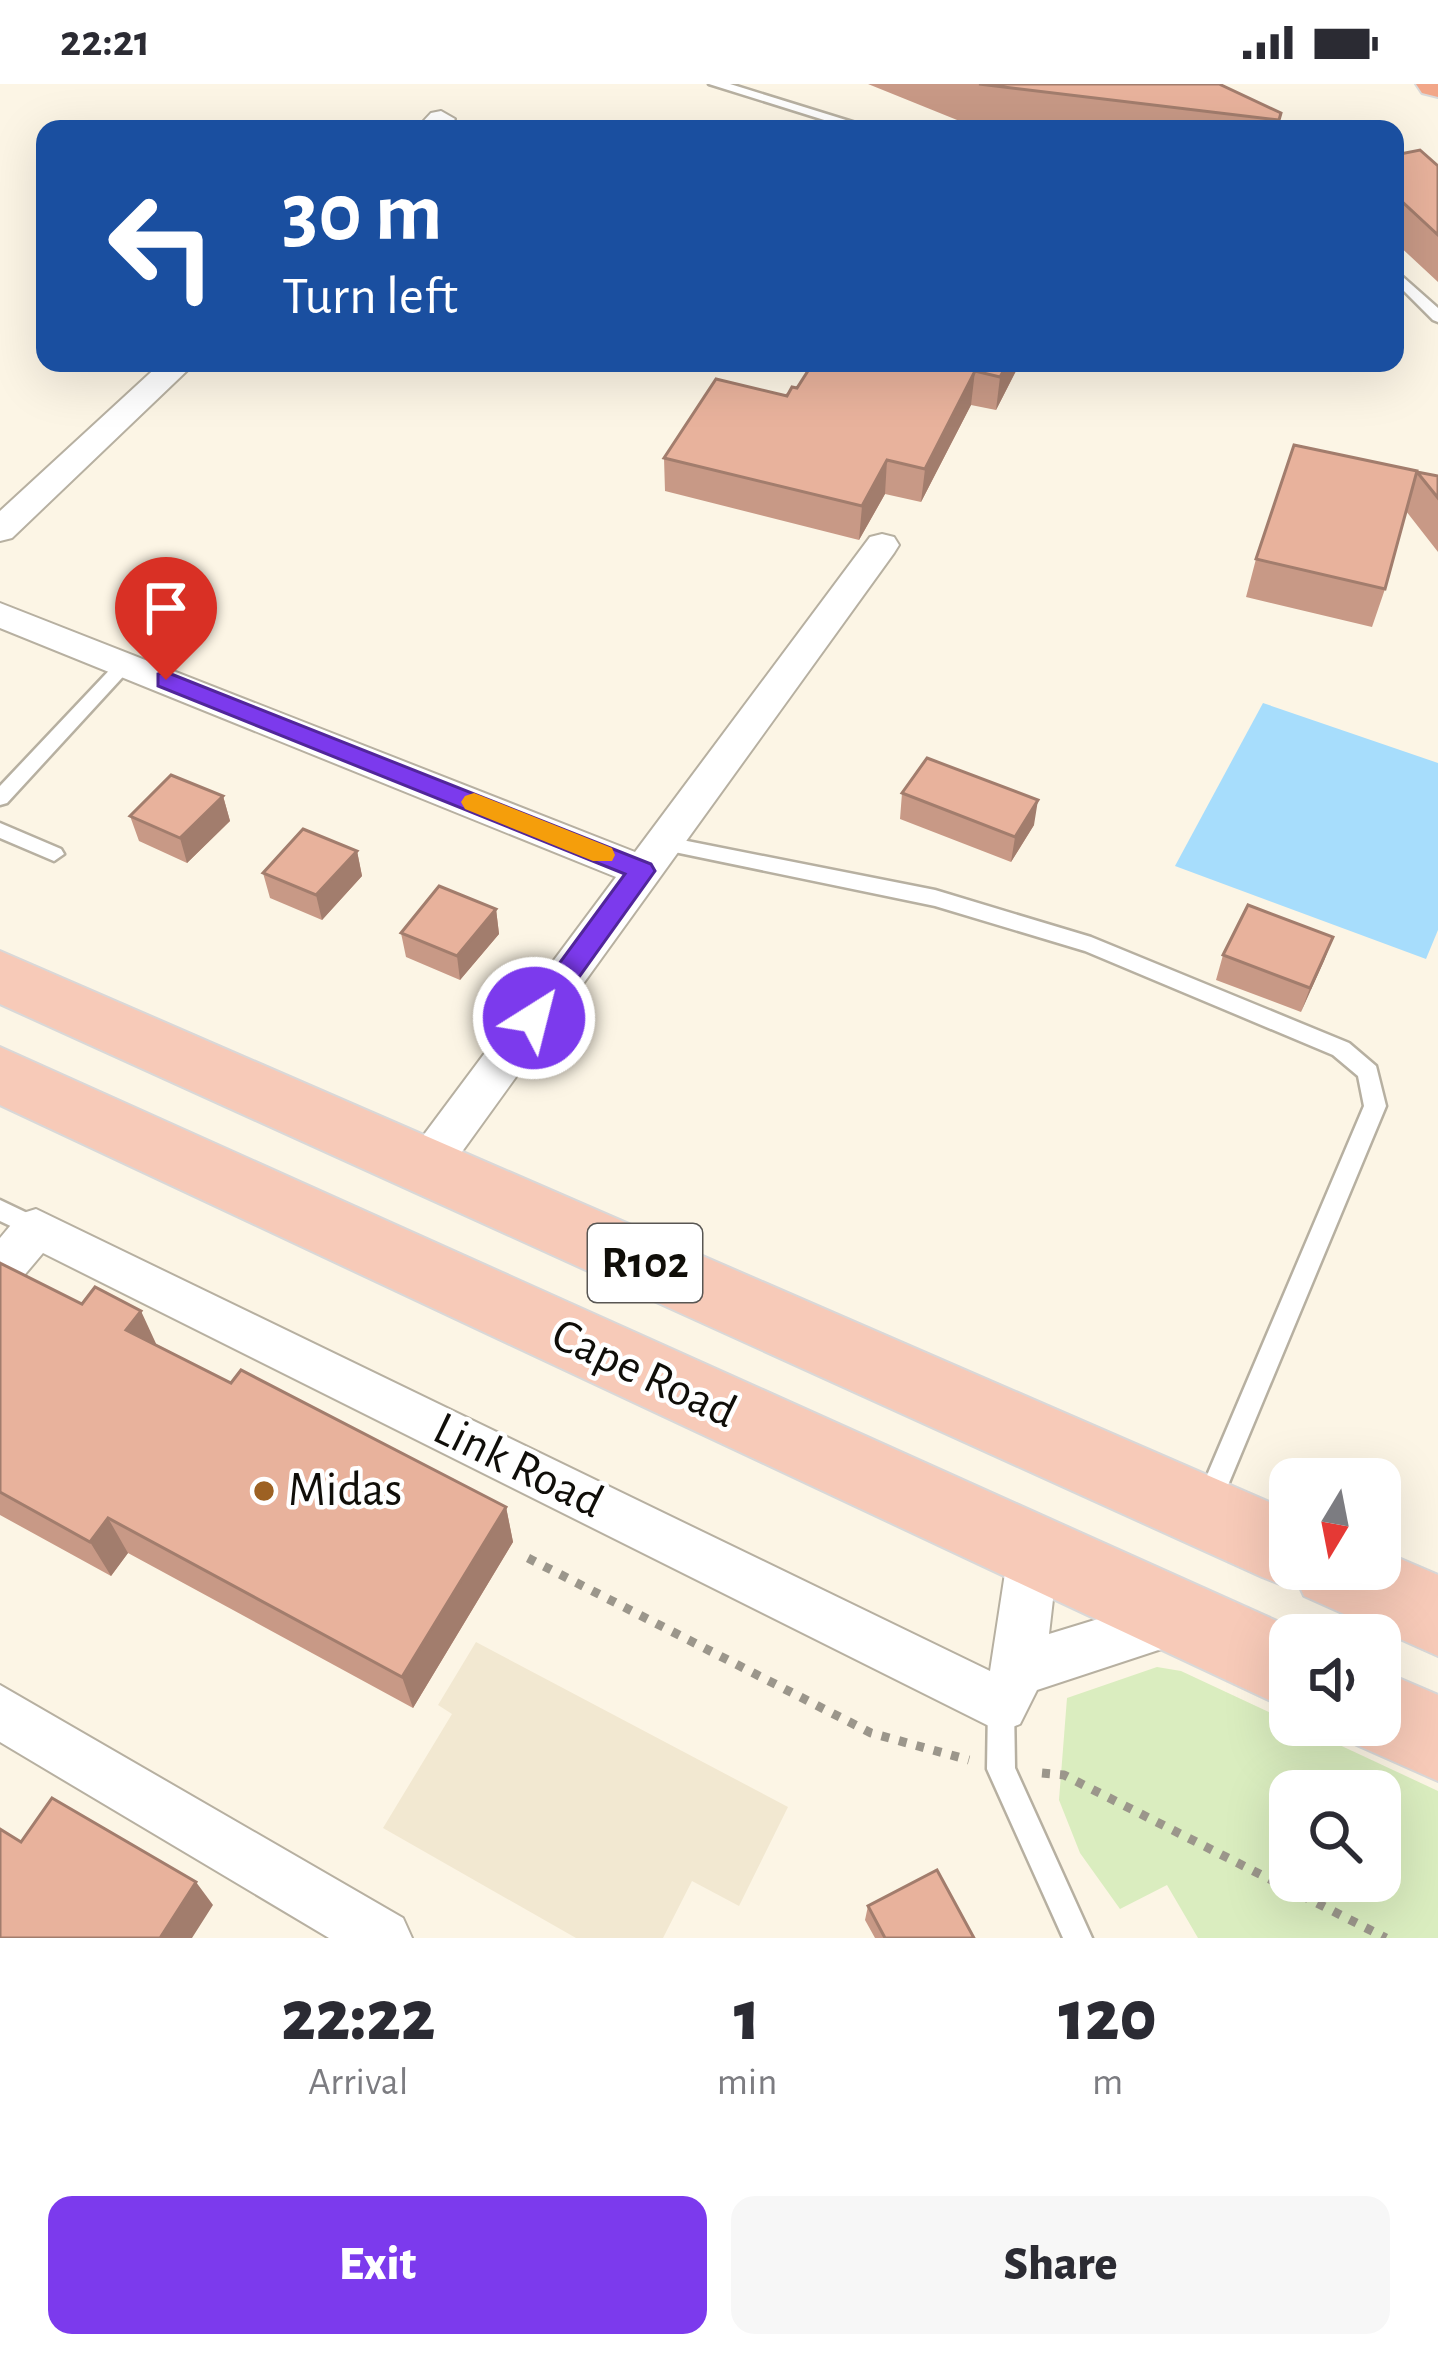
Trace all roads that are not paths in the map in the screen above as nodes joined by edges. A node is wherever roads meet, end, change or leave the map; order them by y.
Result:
1 (716, 84) edge
2 (774, 84) edge
3 (777, 103) junction
4 (836, 120) edge
5 (1404, 283) edge
6 (1438, 317) edge
7 (169, 372) edge
8 (0, 530) edge
9 (882, 545) dead end
10 (0, 615) edge
11 (125, 664) junction
12 (0, 798) edge
13 (0, 830) edge
14 (54, 854) dead end
15 (652, 857) junction
16 (0, 976) edge
17 (0, 1075) edge
18 (427, 1166) junction
19 (18, 1219) edge
20 (0, 1271) edge
21 (1205, 1512) junction
22 (1269, 1541) edge
23 (1034, 1547) junction
24 (1379, 1590) edge
25 (1438, 1616) edge
26 (1183, 1618) junction
27 (1269, 1659) edge
28 (1010, 1688) junction
29 (0, 1712) edge
30 (1401, 1722) edge
31 (1438, 1739) edge
32 (383, 1938) edge
33 (1078, 1938) edge

1 - 3 lane
2 - 3 lane
3 - 4 lane
5 - 6 lane
7 - 8 street
9 - 15 street
10 - 11 street
11 - 12 lane
11 - 15 street
13 - 14 lane
15 - 18 street
15 - 21 lane
16 - 18 main road, Cape Road / R102
17 - 23 main road, Cape Road / R102
18 - 21 main road, Cape Road / R102
19 - 20 street
19 - 28 street, Link Road
21 - 22 main road, Cape Road / R102
23 - 26 main road, Cape Road / R102
23 - 28 street
24 - 25 main road
26 - 27 main road, Cape Road / R102
26 - 28 street
28 - 33 lane
29 - 32 street
30 - 31 main road

